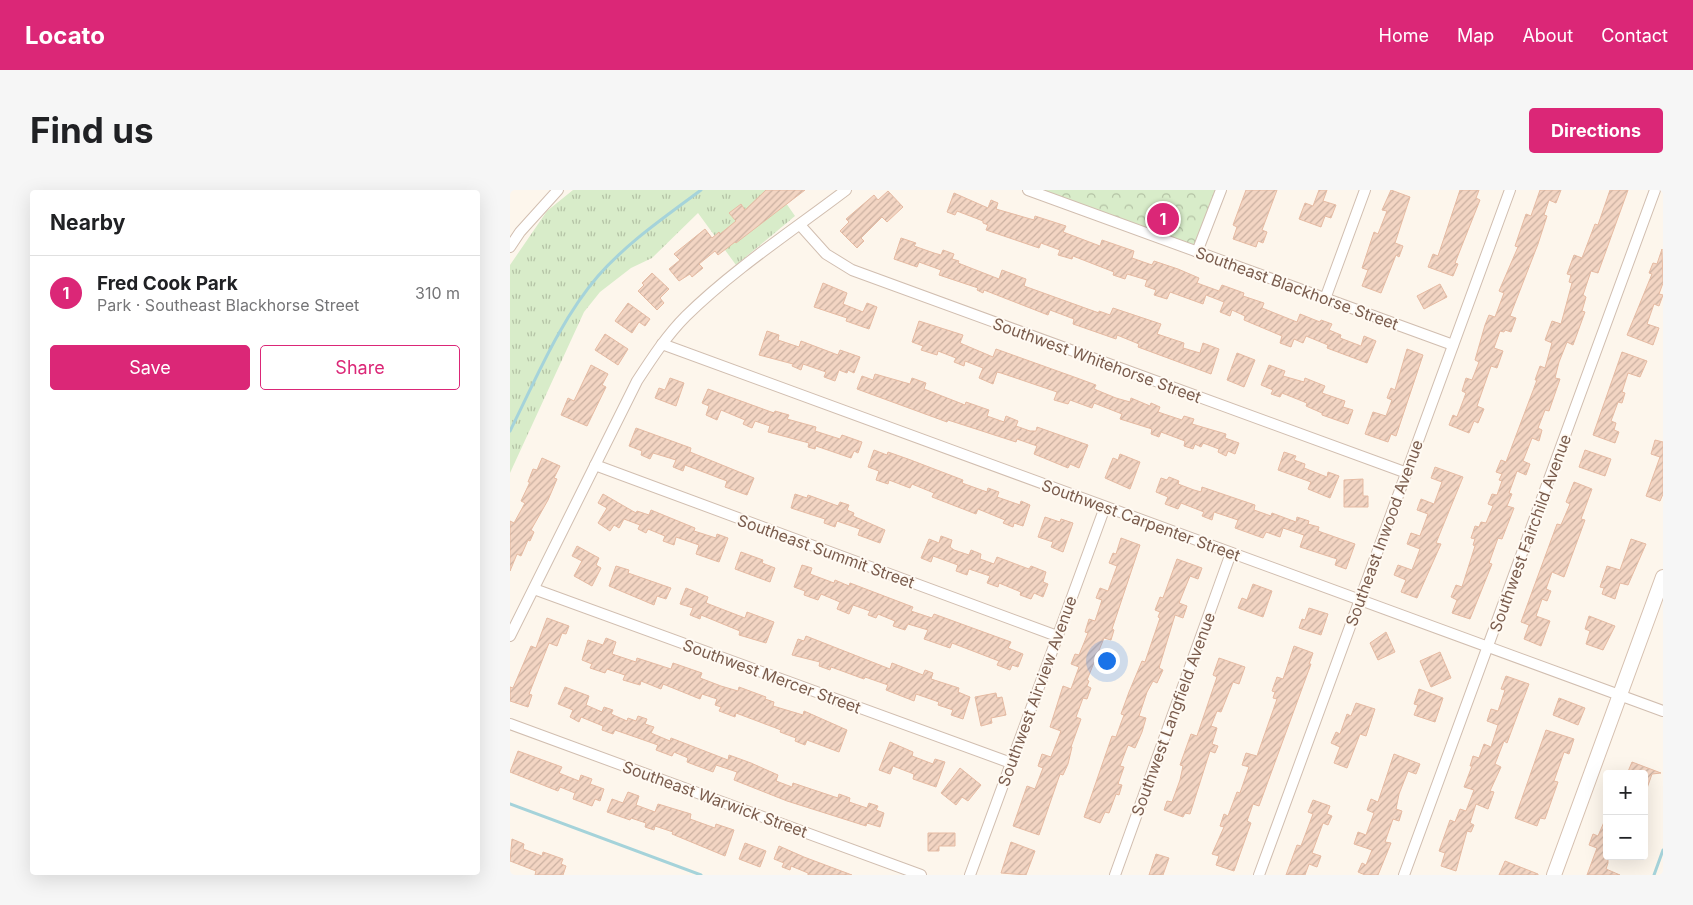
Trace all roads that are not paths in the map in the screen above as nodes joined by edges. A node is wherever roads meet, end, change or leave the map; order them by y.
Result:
1 (558, 190) edge
2 (846, 190) edge
3 (1028, 190) edge
4 (1221, 190) edge
5 (1365, 190) edge
6 (1510, 190) edge
7 (1656, 190) edge
8 (800, 225) junction
9 (510, 247) edge
10 (1197, 252) junction
11 (1325, 299) junction
12 (662, 344) junction
13 (1453, 345) junction
14 (595, 465) junction
15 (1406, 473) junction
16 (1105, 507) junction
17 (1231, 553) junction
18 (1663, 577) edge
19 (534, 589) junction
20 (1360, 600) junction
21 (510, 636) edge
22 (1057, 636) junction
23 (1488, 647) junction
24 (1620, 695) junction
25 (1663, 711) edge
26 (510, 724) edge
27 (1011, 763) junction
28 (921, 875) edge
29 (970, 875) edge
30 (1115, 875) edge
31 (1259, 875) edge
32 (1404, 875) edge
33 (1554, 875) edge

1 - 9 street
2 - 8 street
3 - 10 street, Southeast Blackhorse Street
4 - 10 street
5 - 11 street
6 - 13 street, Southeast Inwood Avenue
7 - 23 street, Southwest Fairchild Avenue
8 - 12 street
8 - 15 street, Southwest Whitehorse Street
10 - 11 street, Southeast Blackhorse Street
11 - 13 street, Southeast Blackhorse Street
12 - 14 street
12 - 16 street, Southwest Carpenter Street
13 - 15 street, Southeast Inwood Avenue
14 - 19 street
14 - 22 street, Southeast Summit Street
15 - 20 street, Southeast Inwood Avenue
16 - 17 street, Southwest Carpenter Street
16 - 22 street, Southwest Airview Avenue
17 - 20 street, Southwest Carpenter Street
17 - 30 street, Southwest Langfield Avenue
18 - 24 street
19 - 21 street
19 - 27 street, Southwest Mercer Street
20 - 23 street, Southwest Carpenter Street
20 - 31 street, Southeast Inwood Avenue
22 - 27 street, Southwest Airview Avenue
23 - 24 street, Southwest Carpenter Street
23 - 32 street, Southwest Fairchild Avenue
24 - 25 street, Southwest Carpenter Street
24 - 33 street
26 - 28 street, Southeast Warwick Street
27 - 29 street, Southwest Airview Avenue

